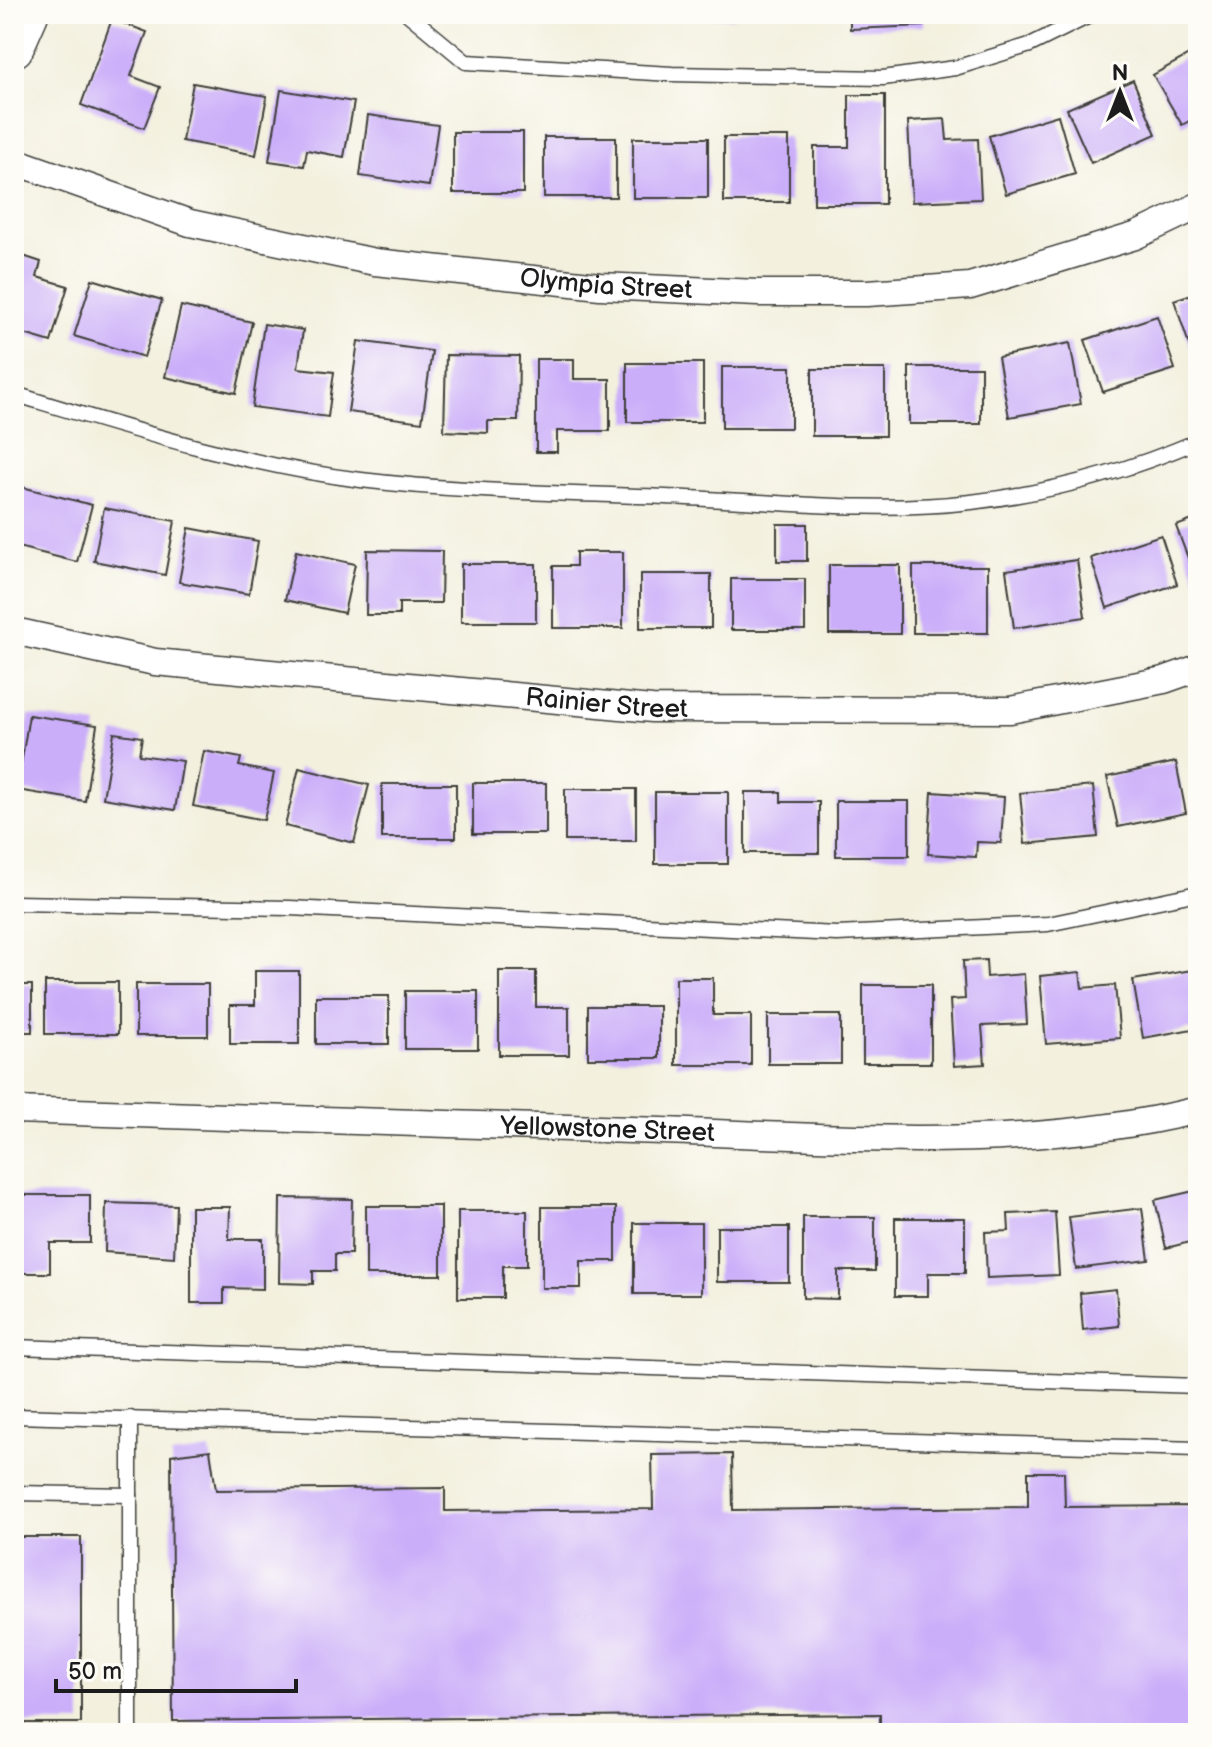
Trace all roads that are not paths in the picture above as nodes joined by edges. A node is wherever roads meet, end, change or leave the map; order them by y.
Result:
1 (29, 14) edge
2 (408, 14) edge
3 (1093, 14) edge
4 (14, 48) edge
5 (14, 161) edge
6 (1198, 206) edge
7 (14, 394) edge
8 (1198, 441) edge
9 (14, 631) edge
10 (1198, 668) edge
11 (1198, 893) edge
12 (14, 903) edge
13 (14, 1110) edge
14 (1198, 1110) edge
15 (14, 1347) edge
16 (1198, 1386) edge
17 (14, 1416) edge
18 (130, 1418) junction
19 (1198, 1449) edge
20 (14, 1493) edge
21 (130, 1495) junction
22 (130, 1733) edge

1 - 4 street
2 - 3 lane
5 - 6 street, Olympia Street
7 - 8 lane
9 - 10 street, Rainier Street
11 - 12 lane
13 - 14 street, Yellowstone Street
15 - 16 lane
17 - 18 lane
18 - 19 lane
18 - 21 lane
20 - 21 lane
21 - 22 lane

